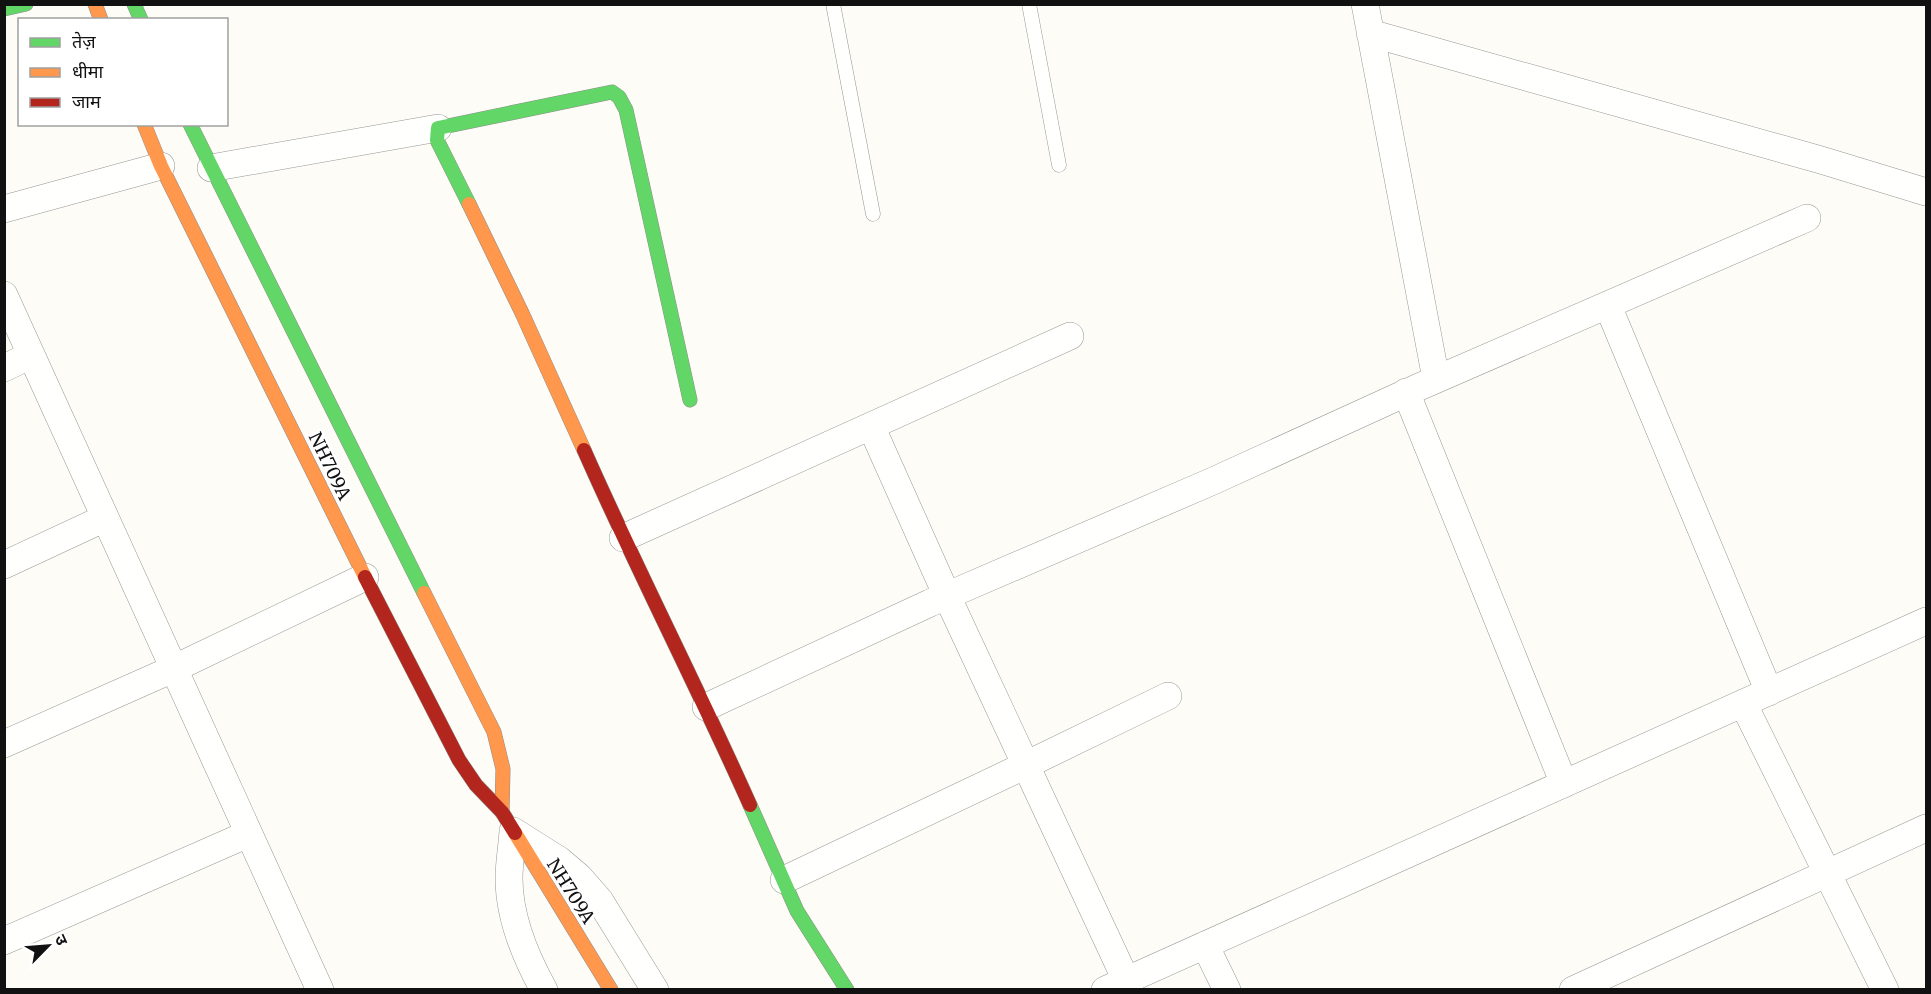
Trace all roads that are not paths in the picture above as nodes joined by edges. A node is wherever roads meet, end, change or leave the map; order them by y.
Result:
1 (26, 4) edge
2 (134, 4) edge
3 (832, 4) edge
4 (1029, 4) edge
5 (1365, 4) edge
6 (4, 9) edge
7 (140, 18) edge
8 (1370, 33) junction
9 (145, 126) edge
10 (191, 126) edge
11 (438, 128) junction
12 (1059, 165) dead end
13 (161, 166) junction
14 (211, 168) junction
15 (1926, 192) edge
16 (4, 209) edge
17 (873, 214) dead end
18 (1807, 218) dead end
19 (4, 295) edge
20 (1608, 306) junction
21 (1070, 336) dead end
22 (31, 355) junction
23 (4, 368) edge
24 (1436, 379) junction
25 (1406, 392) junction
26 (690, 400) dead end
27 (871, 426) junction
28 (105, 518) junction
29 (623, 538) junction
30 (4, 565) edge
31 (365, 577) junction
32 (947, 596) junction
33 (1926, 621) edge
34 (173, 669) junction
35 (1769, 692) junction
36 (1167, 696) dead end
37 (1743, 703) junction
38 (706, 706) junction
39 (4, 744) edge
40 (1026, 765) junction
41 (1564, 784) junction
42 (508, 821) junction
43 (1926, 828) edge
44 (248, 834) junction
45 (1828, 873) junction
46 (784, 880) junction
47 (4, 940) edge
48 (1205, 945) junction
49 (1116, 985) edge
50 (320, 990) edge
51 (544, 990) edge
52 (611, 990) edge
53 (655, 990) edge
54 (847, 990) edge
55 (1227, 990) edge
56 (1573, 990) edge
57 (1885, 990) edge

1 - 6 main road
2 - 7 main road
3 - 17 lane
4 - 12 lane
5 - 8 street
8 - 15 street
8 - 24 street
9 - 13 main road, NH709A
10 - 14 main road, NH709A
11 - 14 street
11 - 26 main road
11 - 29 main road
13 - 16 street
13 - 31 main road, NH709A
14 - 42 main road, NH709A
18 - 20 street
19 - 22 street
20 - 24 street
20 - 35 street
21 - 27 street
22 - 23 street
22 - 28 street
24 - 25 street
25 - 32 street
25 - 41 street
27 - 29 street
27 - 32 street
28 - 30 street
28 - 34 street
29 - 38 main road
31 - 34 street
31 - 42 main road, NH709A
32 - 38 street
32 - 40 street
33 - 35 street
34 - 39 street
34 - 44 street
35 - 37 street
36 - 40 street
37 - 41 street
37 - 45 street
38 - 46 main road
40 - 46 street
40 - 49 street
41 - 48 street
42 - 51 street
42 - 52 main road, NH709A
42 - 53 street
43 - 45 street
44 - 47 street
44 - 50 street
45 - 56 street
45 - 57 street
46 - 54 main road
48 - 49 street
48 - 55 street

